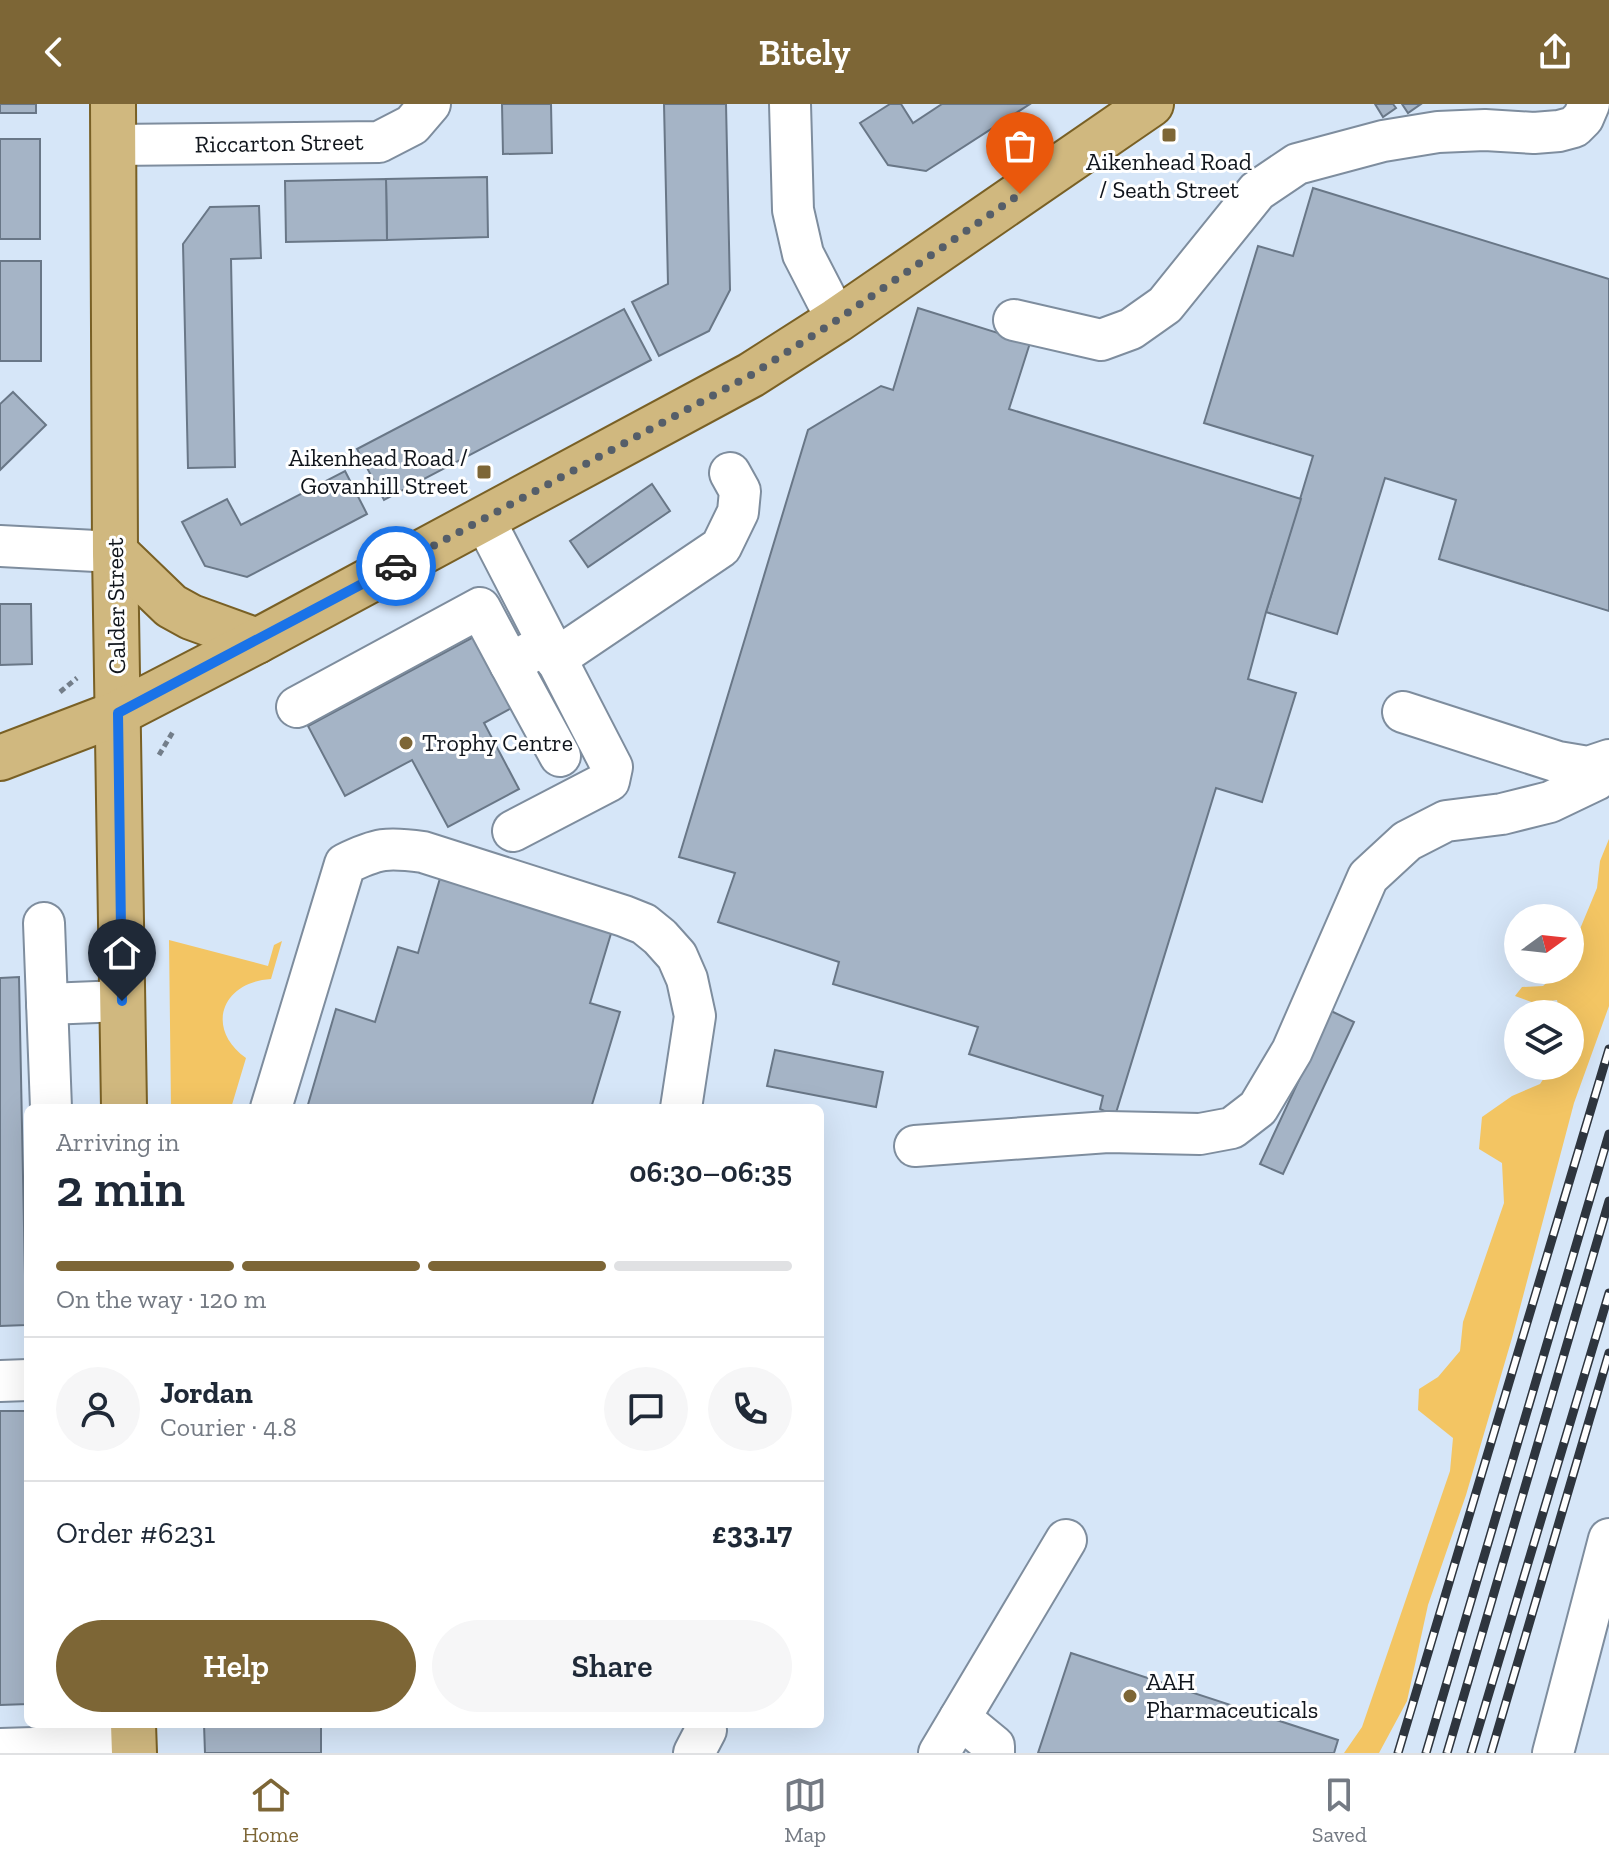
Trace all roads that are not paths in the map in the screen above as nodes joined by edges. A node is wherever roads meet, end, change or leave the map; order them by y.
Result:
1 (430, 104) edge
2 (790, 104) edge
3 (1151, 104) edge
4 (1589, 104) edge
5 (114, 125) edge
6 (837, 320) junction
7 (1014, 320) dead end
8 (730, 473) dead end
9 (484, 519) junction
10 (0, 546) edge
11 (115, 552) junction
12 (257, 641) junction
13 (551, 651) junction
14 (510, 664) junction
15 (297, 707) dead end
16 (1403, 712) dead end
17 (118, 713) junction
18 (560, 756) dead end
19 (0, 758) edge
20 (1609, 760) edge
21 (1609, 766) edge
22 (513, 831) dead end
23 (44, 923) dead end
24 (122, 1001) junction
25 (47, 1004) junction
26 (51, 1104) edge
27 (124, 1104) edge
28 (272, 1104) edge
29 (682, 1104) edge
30 (915, 1146) dead end
31 (24, 1380) edge
32 (0, 1381) edge
33 (1609, 1539) edge
34 (1066, 1540) dead end
35 (960, 1718) junction
36 (134, 1741) edge
37 (0, 1749) edge
38 (939, 1753) edge
39 (994, 1753) edge
40 (1553, 1753) edge

1 - 5 street, Riccarton Street
2 - 6 street
3 - 6 main road
4 - 7 street
5 - 11 main road, Calder Street
6 - 9 main road
8 - 13 street
9 - 12 main road
9 - 13 street
10 - 11 street
11 - 12 main road
11 - 17 main road, Calder Street
12 - 17 main road
13 - 14 street
13 - 22 street
14 - 15 street
14 - 18 street
16 - 20 street
17 - 19 main road
17 - 24 main road, Calder Street
21 - 30 street
23 - 25 street
24 - 25 street
24 - 27 main road, Calder Street
25 - 26 street
28 - 29 street
31 - 32 street
33 - 40 street
34 - 35 street
35 - 38 street
35 - 39 street
36 - 37 street

